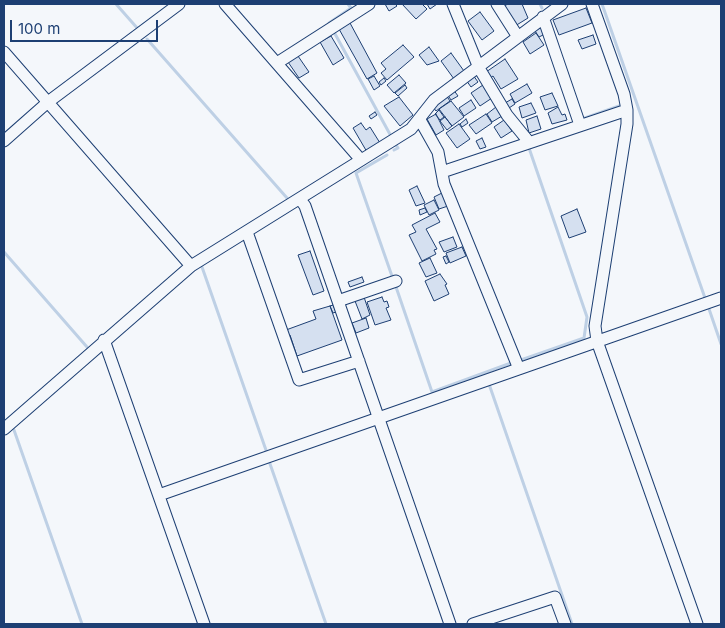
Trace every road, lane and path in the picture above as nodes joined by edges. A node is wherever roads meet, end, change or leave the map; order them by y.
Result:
1 (179, 4) edge
2 (224, 4) edge
3 (369, 4) edge
4 (454, 4) edge
5 (497, 4) edge
6 (562, 4) edge
7 (592, 4) edge
8 (543, 17) junction
9 (518, 37) junction
10 (4, 52) edge
11 (277, 63) junction
12 (479, 68) junction
13 (48, 102) junction
14 (627, 110) junction
15 (420, 120) junction
16 (580, 125) junction
17 (4, 141) edge
18 (529, 142) junction
19 (361, 160) junction
20 (442, 172) junction
21 (300, 199) junction
22 (247, 232) junction
23 (191, 266) junction
24 (396, 281) dead end
25 (721, 298) edge
26 (338, 301) junction
27 (104, 340) junction
28 (598, 341) junction
29 (359, 361) junction
30 (519, 369) junction
31 (379, 418) junction
32 (4, 429) edge
33 (159, 495) junction
34 (204, 624) edge
35 (450, 624) edge
36 (473, 624) edge
37 (565, 624) edge
38 (697, 624) edge

1 - 13 street
2 - 11 street
3 - 11 street
4 - 12 street
5 - 9 street
6 - 8 street
7 - 14 street
8 - 9 street
8 - 16 street
9 - 12 street
10 - 13 street
11 - 19 street
12 - 15 street
12 - 18 street
13 - 17 street
13 - 23 street
14 - 16 street
14 - 28 street
15 - 19 street
15 - 20 street
16 - 18 street
18 - 20 street
19 - 21 street
20 - 30 street
21 - 22 street
21 - 26 street
22 - 23 street
22 - 29 street
23 - 27 street
24 - 26 street
25 - 28 street
26 - 29 street
27 - 32 street
27 - 33 street
28 - 30 street
28 - 38 street
29 - 31 street
30 - 31 street
31 - 33 street
31 - 35 street
33 - 34 street
36 - 37 street

